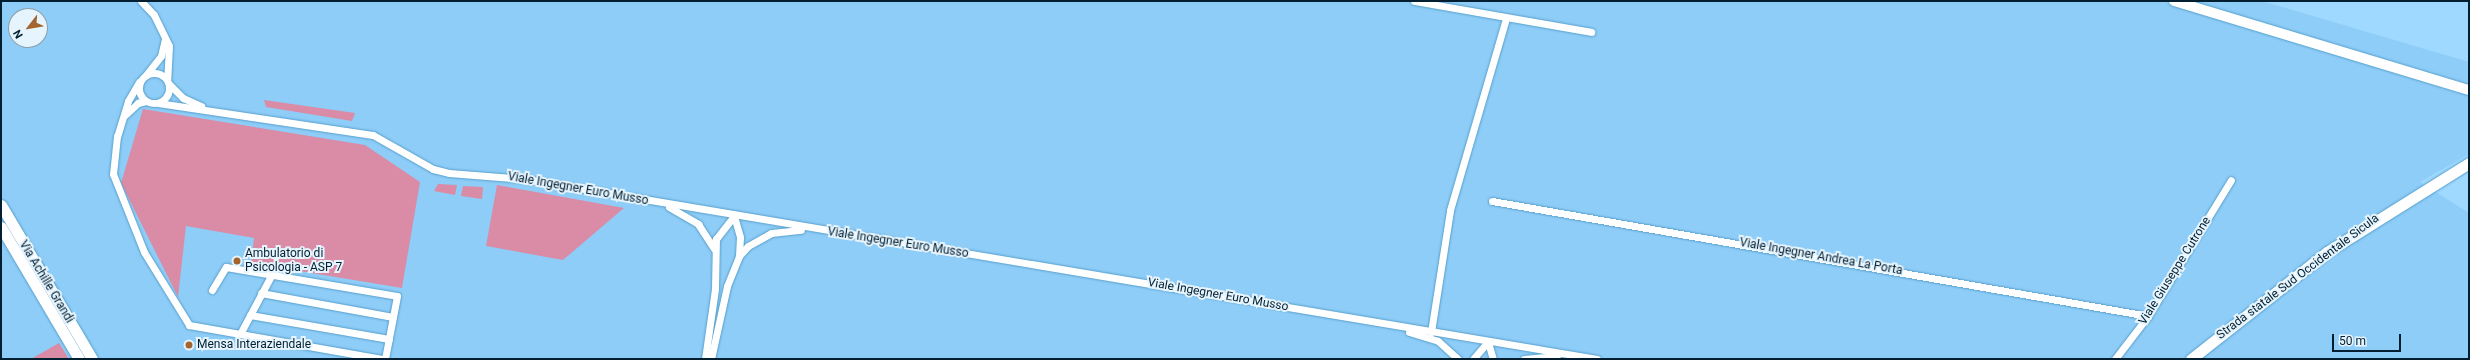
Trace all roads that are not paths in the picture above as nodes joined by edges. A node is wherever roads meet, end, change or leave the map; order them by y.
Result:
1 (141, 1) edge
2 (1414, 1) edge
3 (2174, 1) edge
4 (1506, 18) junction
5 (1591, 32) dead end
6 (165, 39) junction
7 (145, 75) junction
8 (139, 82) junction
9 (168, 82) junction
10 (2469, 90) edge
11 (146, 102) junction
12 (158, 103) junction
13 (206, 108) junction
14 (124, 116) junction
15 (2469, 163) edge
16 (2231, 180) dead end
17 (1492, 201) dead end
18 (657, 203) junction
19 (1, 205) edge
20 (734, 216) junction
21 (1, 227) edge
22 (809, 229) junction
23 (714, 250) junction
24 (739, 256) junction
25 (272, 274) junction
26 (212, 290) dead end
27 (261, 294) junction
28 (250, 315) junction
29 (2148, 316) junction
30 (393, 317) junction
31 (1386, 324) junction
32 (1431, 332) junction
33 (240, 334) junction
34 (389, 339) junction
35 (1488, 342) junction
36 (1581, 356) junction
37 (79, 359) edge
38 (92, 359) edge
39 (382, 359) edge
40 (385, 359) edge
41 (705, 359) edge
42 (711, 359) edge
43 (1458, 359) edge
44 (1473, 359) edge
45 (1493, 359) edge
46 (1524, 359) edge
47 (1597, 359) edge
48 (2115, 359) edge
49 (2190, 359) edge

1 - 6 street
2 - 4 street
3 - 10 street
4 - 5 street
4 - 32 street
6 - 7 street
6 - 9 street
7 - 8 street
7 - 9 street
8 - 11 street
8 - 14 street
9 - 12 street
9 - 13 street
11 - 12 street
11 - 14 street
12 - 13 street
13 - 18 street, Viale Ingegner Euro Musso
14 - 33 street
15 - 49 main road, Strada statale Sud Occidentale Sicula
16 - 29 street, Viale Giuseppe Cutrone
17 - 29 street, Viale Ingegner Andrea La Porta
18 - 20 street, Viale Ingegner Euro Musso
18 - 23 street
19 - 38 main road, Via Achille Grandi
20 - 22 street, Viale Ingegner Euro Musso
20 - 23 street
20 - 24 street
21 - 37 main road, Via Achille Grandi
22 - 24 street
22 - 31 street, Viale Ingegner Euro Musso
23 - 41 street
24 - 42 street
25 - 26 street
25 - 27 street
25 - 30 street
27 - 28 street
27 - 30 street
28 - 33 street
28 - 34 street
29 - 48 street, Viale Giuseppe Cutrone
30 - 34 street
31 - 32 street, Viale Ingegner Euro Musso
31 - 43 street
32 - 35 street, Viale Ingegner Euro Musso
33 - 39 street
34 - 40 street
35 - 36 street, Viale Ingegner Euro Musso
35 - 44 street
35 - 45 street
36 - 46 street
36 - 47 street, Viale Ingegner Euro Musso

